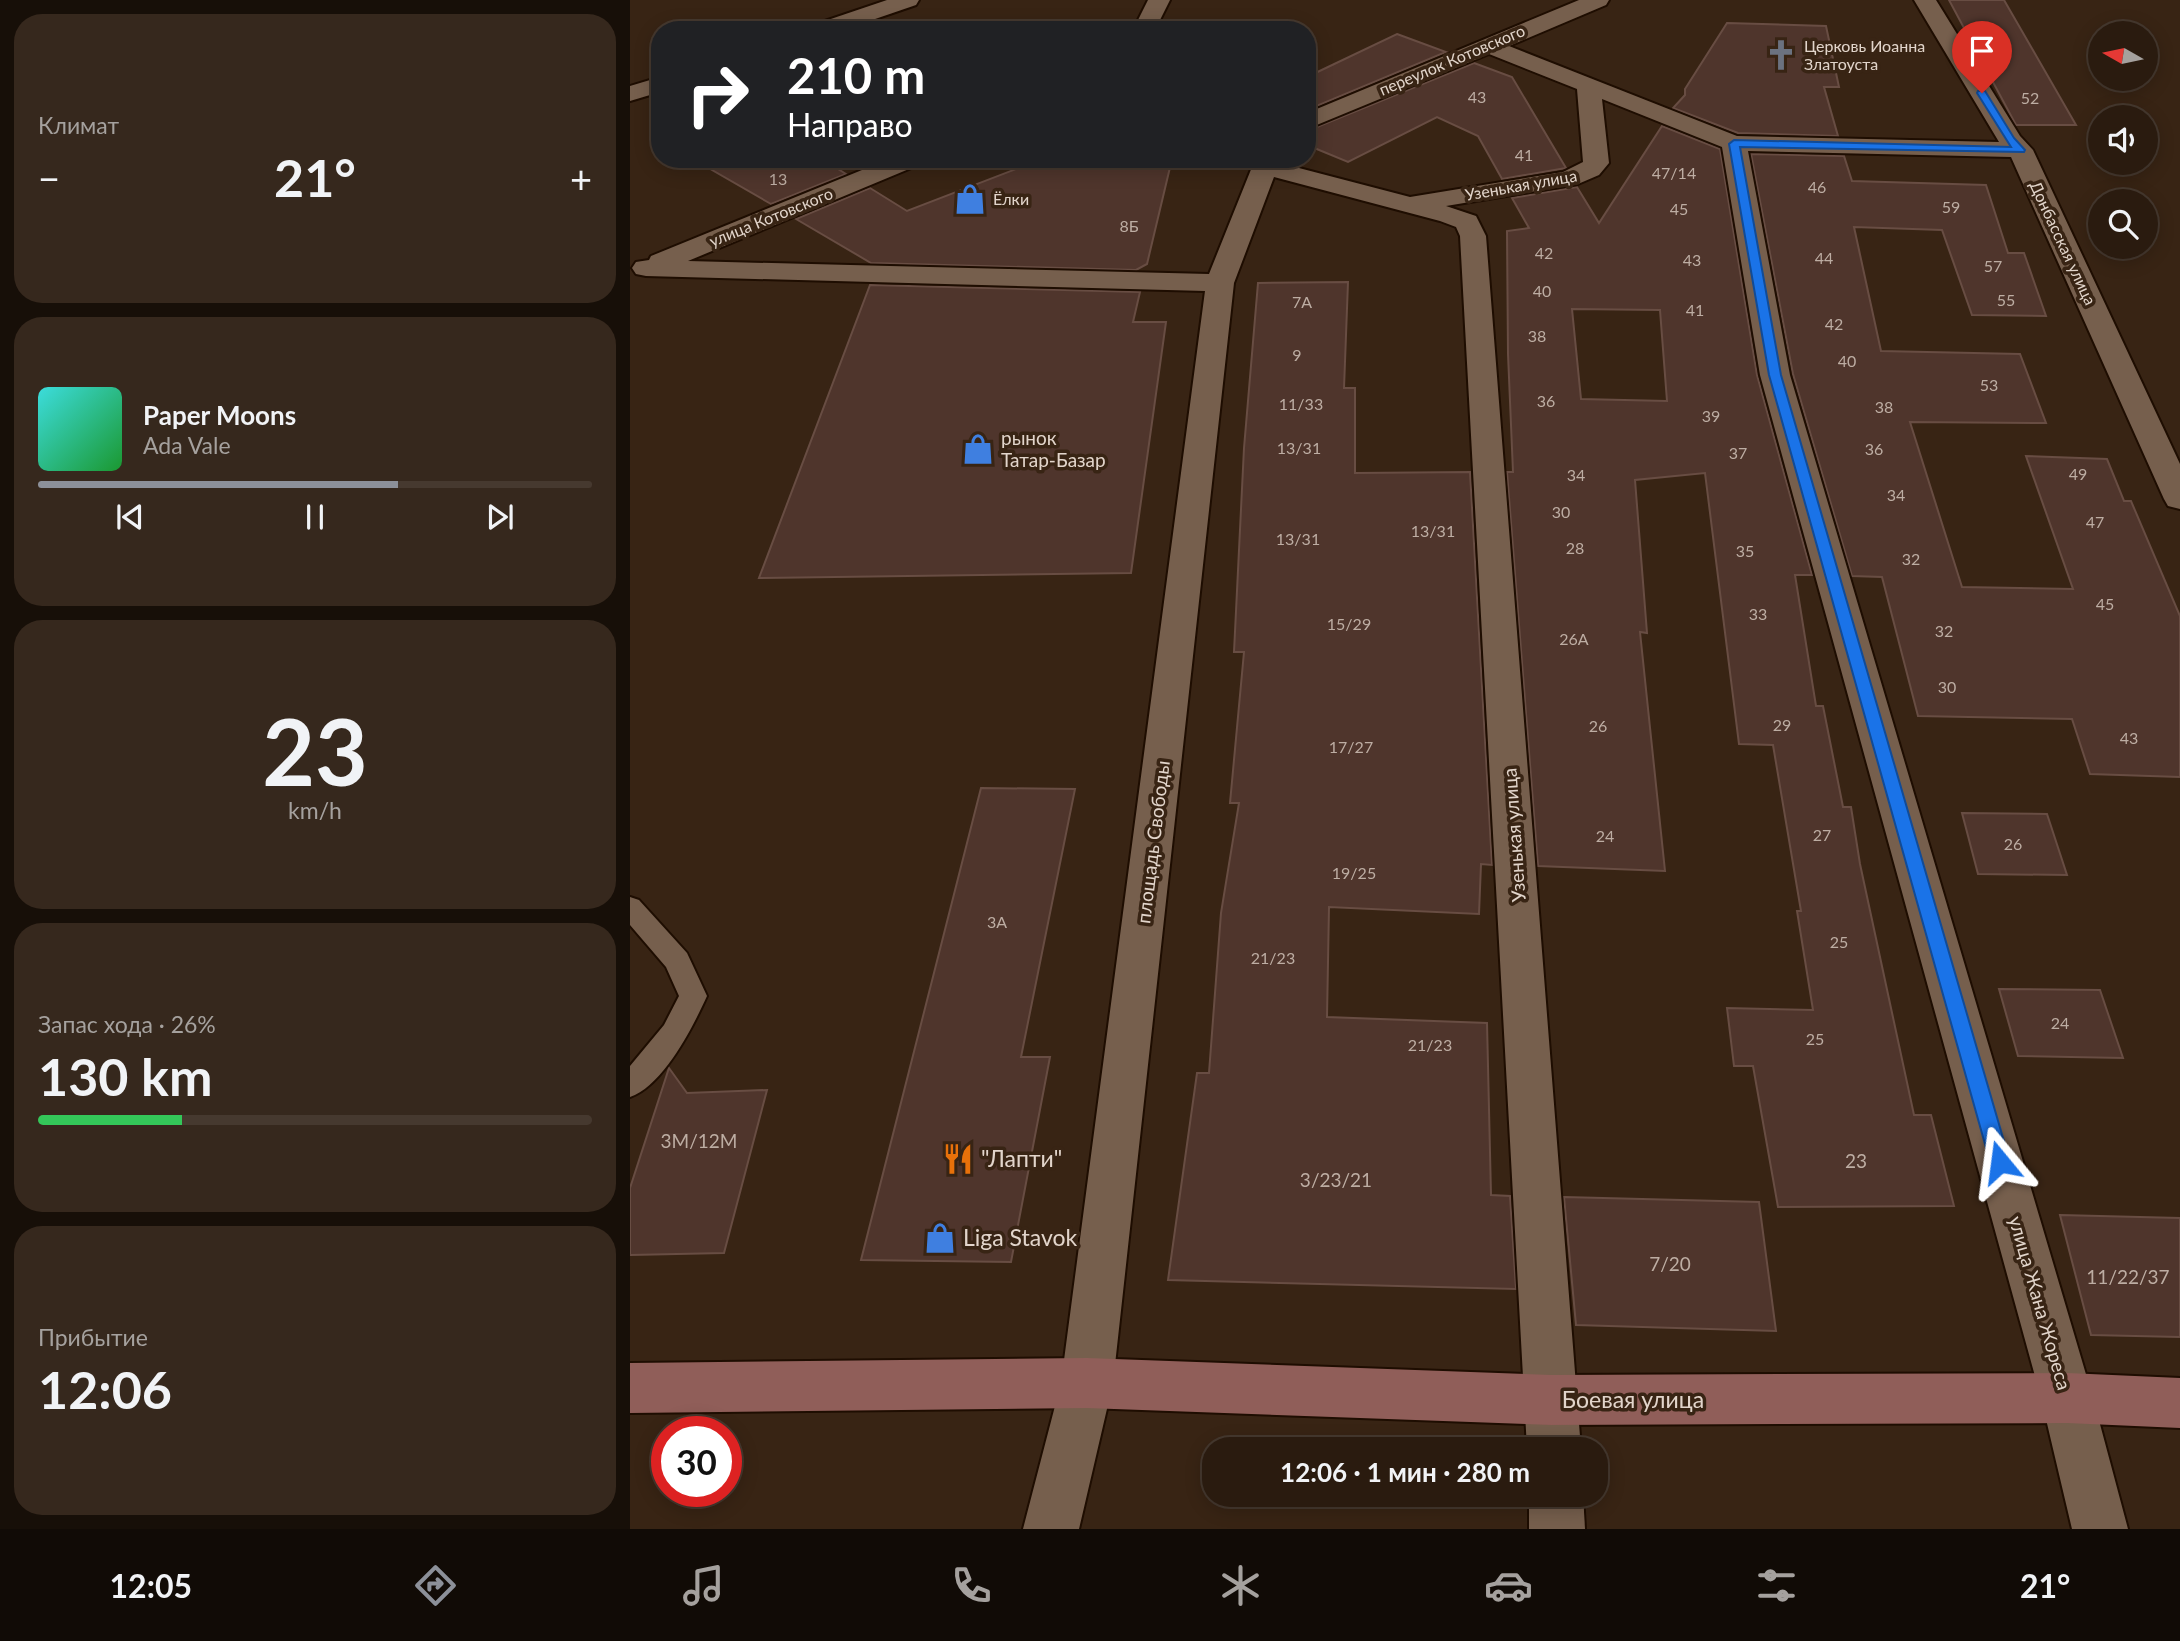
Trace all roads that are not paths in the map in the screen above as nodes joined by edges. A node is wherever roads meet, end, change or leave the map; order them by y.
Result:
1 (908, 0) edge
2 (1159, 0) edge
3 (1598, 0) edge
4 (1925, 0) edge
5 (847, 21) edge
6 (1148, 21) edge
7 (1487, 45) junction
8 (1589, 86) junction
9 (651, 87) edge
10 (630, 94) edge
11 (1316, 118) edge
12 (1734, 144) junction
13 (2020, 150) junction
14 (890, 168) edge
15 (1262, 168) edge
16 (1281, 168) edge
17 (1407, 205) junction
18 (638, 271) edge
19 (1220, 283) junction
20 (2180, 499) edge
21 (630, 907) edge
22 (630, 1085) edge
23 (1087, 1383) junction
24 (630, 1388) edge
25 (2067, 1398) junction
26 (2180, 1403) edge
27 (1552, 1425) edge
28 (1556, 1507) edge
29 (1051, 1529) edge
30 (1557, 1529) edge
31 (2100, 1529) edge

1 - 5 street
2 - 6 street
3 - 7 street, переулок Котовского
4 - 13 street, Донбасская улица
7 - 8 street
7 - 11 street, переулок Котовского
8 - 12 street
8 - 17 street, Узенькая улица
9 - 10 street
12 - 13 street
12 - 25 street, улица Жана Жореса
13 - 20 street, Донбасская улица
14 - 18 street, улица Котовского
15 - 19 street, площадь Свободы
16 - 17 street
17 - 27 street, Узенькая улица
18 - 19 street
19 - 23 street, площадь Свободы
21 - 22 lane
23 - 24 main road, Боевая улица
23 - 27 main road, Боевая улица
23 - 29 street, площадь Свободы
25 - 26 main road, Боевая улица
25 - 27 main road, Боевая улица
25 - 31 street, улица Жана Жореса
28 - 30 street

